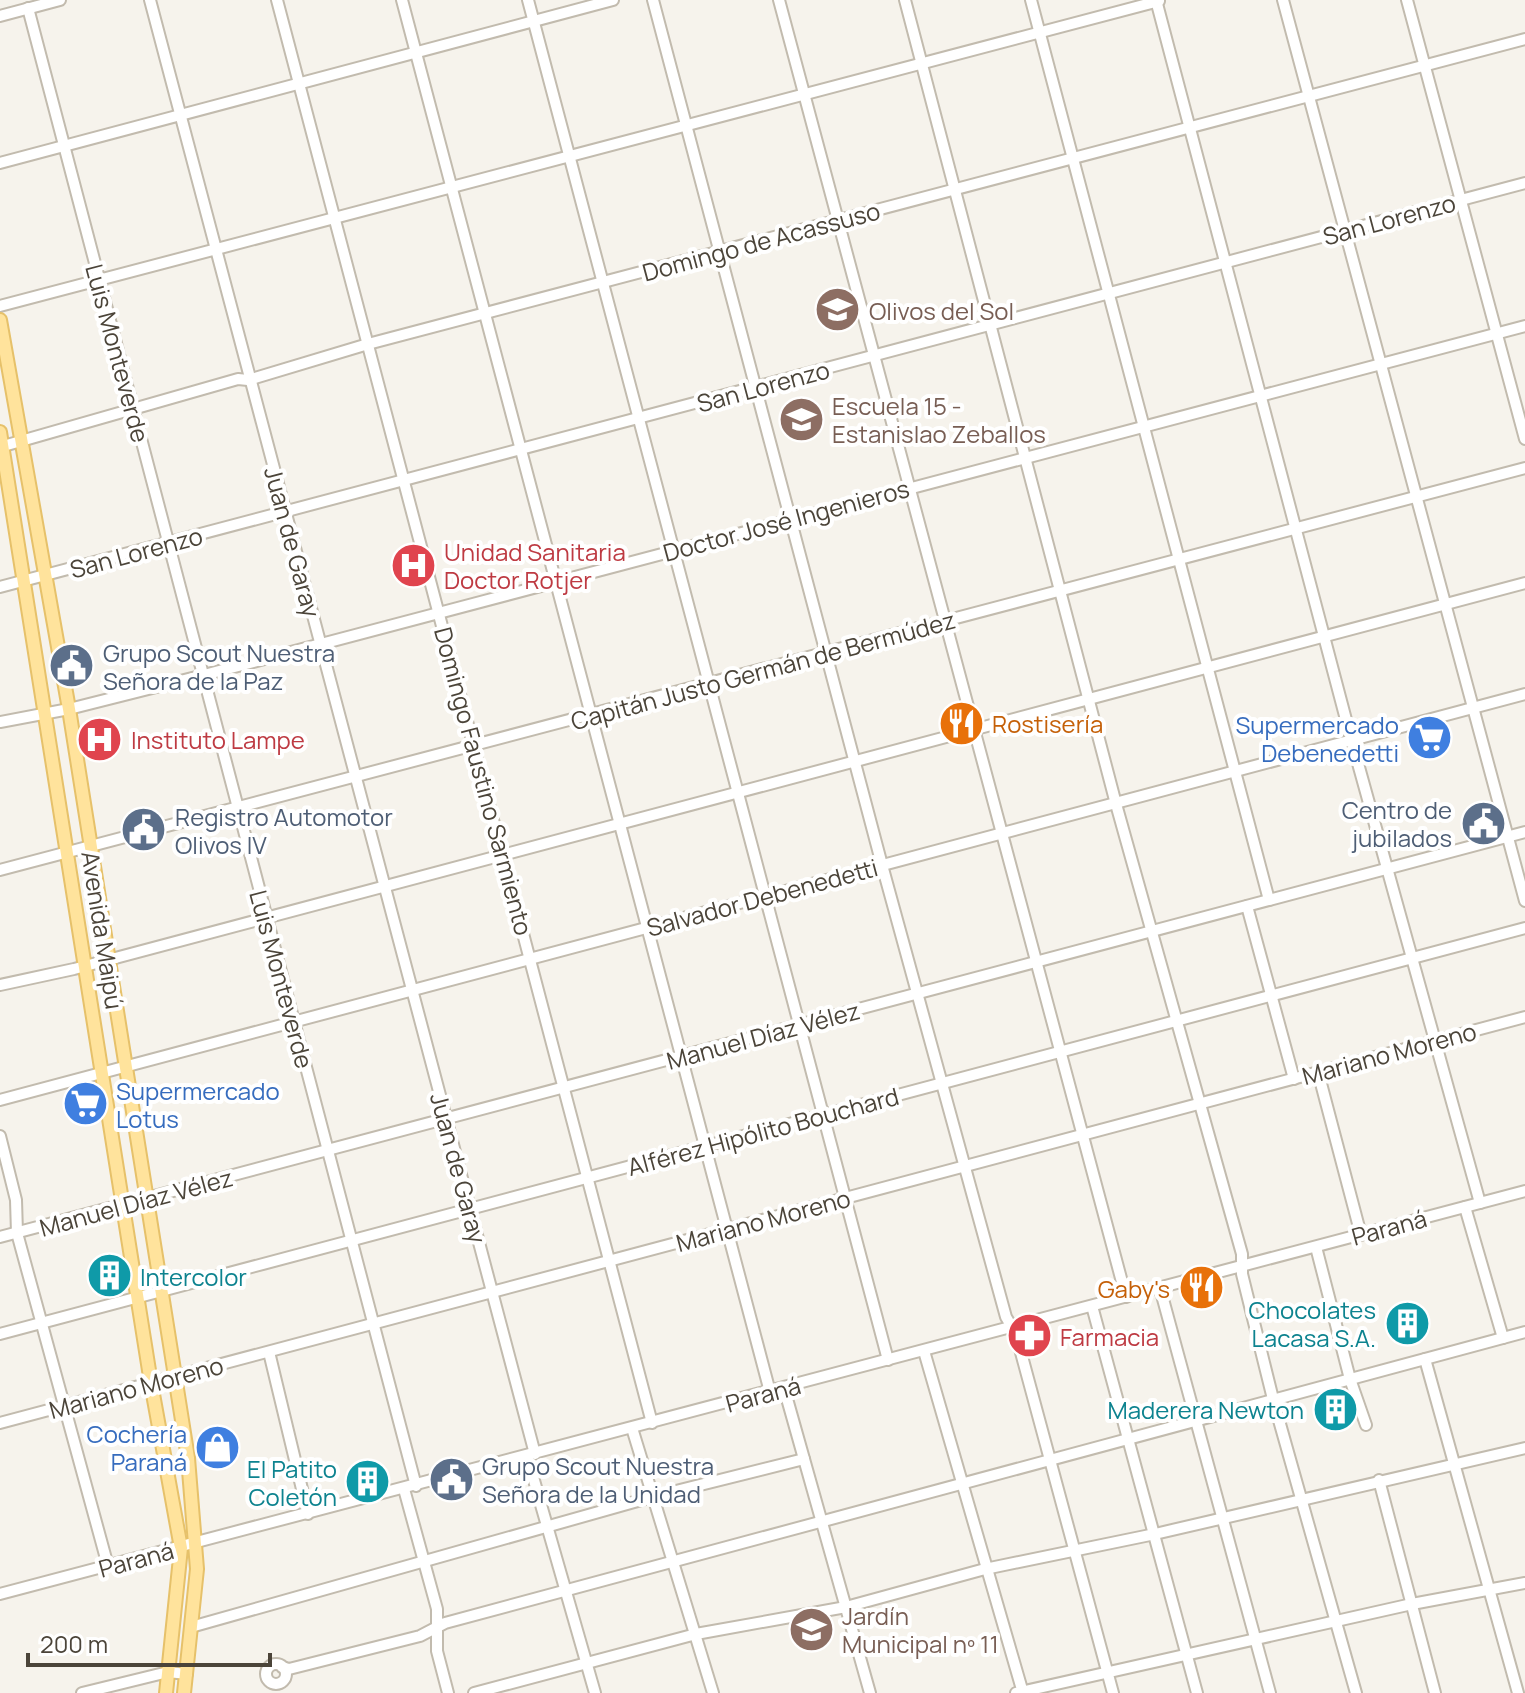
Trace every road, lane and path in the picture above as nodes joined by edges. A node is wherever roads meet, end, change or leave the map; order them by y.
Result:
1 (60, 0) edge
2 (150, 0) edge
3 (277, 0) edge
4 (402, 0) edge
5 (528, 0) edge
6 (613, 0) edge
7 (653, 0) edge
8 (779, 0) edge
9 (905, 0) edge
10 (1031, 0) edge
11 (1158, 0) edge
12 (1283, 0) edge
13 (1407, 0) edge
14 (28, 8) junction
15 (0, 16) edge
16 (533, 21) junction
17 (1039, 32) junction
18 (1525, 39) edge
19 (415, 52) junction
20 (922, 63) junction
21 (1425, 66) junction
22 (299, 82) junction
23 (804, 94) junction
24 (1307, 96) junction
25 (180, 114) junction
26 (686, 125) junction
27 (1192, 127) junction
28 (63, 146) junction
29 (569, 156) junction
30 (1073, 161) junction
31 (0, 163) edge
32 (1525, 183) edge
33 (451, 187) junction
34 (955, 190) junction
35 (1461, 200) junction
36 (335, 218) junction
37 (840, 221) junction
38 (1344, 231) junction
39 (216, 249) junction
40 (719, 252) junction
41 (1225, 263) junction
42 (99, 282) junction
43 (602, 283) junction
44 (1108, 294) junction
45 (0, 306) edge
46 (485, 315) junction
47 (0, 320) edge
48 (991, 325) junction
49 (1525, 326) edge
50 (1497, 333) junction
51 (368, 344) junction
52 (873, 356) junction
53 (1379, 365) junction
54 (248, 380) junction
55 (756, 387) junction
56 (1260, 395) junction
57 (133, 410) junction
58 (638, 418) junction
59 (1143, 426) junction
60 (0, 432) edge
61 (1525, 439) edge
62 (21, 441) junction
63 (1, 446) edge
64 (521, 450) junction
65 (1026, 457) junction
66 (1525, 468) edge
67 (404, 481) junction
68 (908, 488) junction
69 (1414, 498) junction
70 (285, 512) junction
71 (791, 519) junction
72 (1296, 529) junction
73 (168, 543) junction
74 (672, 550) junction
75 (1179, 561) junction
76 (44, 576) junction
77 (25, 581) junction
78 (556, 582) junction
79 (1525, 583) edge
80 (0, 587) edge
81 (1061, 591) junction
82 (1443, 605) junction
83 (439, 611) junction
84 (944, 624) junction
85 (1324, 636) junction
86 (320, 644) junction
87 (826, 653) junction
88 (1207, 668) junction
89 (204, 675) junction
90 (708, 685) junction
91 (1525, 694) edge
92 (1089, 699) junction
93 (69, 709) junction
94 (1471, 709) junction
95 (47, 712) junction
96 (590, 715) junction
97 (0, 722) edge
98 (971, 728) junction
99 (1352, 740) junction
100 (474, 745) junction
101 (856, 761) junction
102 (1235, 772) junction
103 (356, 778) junction
104 (738, 791) junction
105 (1116, 804) junction
106 (238, 809) junction
107 (620, 821) junction
108 (1525, 832) edge
109 (1000, 834) junction
110 (1508, 836) junction
111 (90, 848) junction
112 (66, 852) junction
113 (503, 854) junction
114 (882, 865) junction
115 (1390, 868) junction
116 (0, 870) edge
117 (384, 885) junction
118 (764, 896) junction
119 (1269, 900) junction
120 (1525, 901) edge
121 (1247, 906) junction
122 (265, 917) junction
123 (648, 927) junction
124 (1525, 928) edge
125 (1153, 931) junction
126 (1414, 957) junction
127 (530, 958) junction
128 (108, 959) junction
129 (1034, 963) junction
130 (86, 965) junction
131 (0, 985) edge
132 (412, 991) junction
133 (917, 994) junction
134 (1271, 996) junction
135 (1525, 1017) edge
136 (1178, 1020) junction
137 (295, 1022) junction
138 (799, 1025) junction
139 (1436, 1041) junction
140 (1059, 1052) junction
141 (683, 1056) junction
142 (125, 1065) junction
143 (101, 1070) junction
144 (1318, 1072) junction
145 (1294, 1079) junction
146 (942, 1084) junction
147 (564, 1088) junction
148 (0, 1100) edge
149 (1202, 1103) junction
150 (823, 1115) junction
151 (446, 1119) junction
152 (1081, 1135) junction
153 (0, 1136) edge
154 (706, 1146) junction
155 (327, 1151) junction
156 (964, 1166) junction
157 (588, 1178) junction
158 (1525, 1191) edge
159 (845, 1198) junction
160 (147, 1200) junction
161 (1480, 1203) junction
162 (124, 1207) junction
163 (1465, 1207) junction
164 (470, 1209) junction
165 (729, 1229) junction
166 (17, 1233) junction
167 (1361, 1235) junction
168 (0, 1237) edge
169 (351, 1241) junction
170 (1316, 1247) junction
171 (609, 1261) junction
172 (1244, 1266) junction
173 (1160, 1288) junction
174 (160, 1291) junction
175 (492, 1292) junction
176 (138, 1296) junction
177 (1126, 1297) junction
178 (1092, 1306) junction
179 (41, 1323) junction
180 (373, 1324) junction
181 (1013, 1327) junction
182 (1525, 1332) edge
183 (0, 1334) edge
184 (1503, 1338) junction
185 (924, 1351) junction
186 (269, 1352) junction
187 (1425, 1359) junction
188 (888, 1360) junction
189 (176, 1377) junction
190 (1350, 1379) junction
191 (151, 1383) junction
192 (784, 1388) junction
193 (770, 1392) junction
194 (1273, 1399) junction
195 (63, 1406) junction
196 (1198, 1419) junction
197 (0, 1423) edge
198 (652, 1423) junction
199 (1366, 1425) dead end
200 (632, 1428) junction
201 (1129, 1438) junction
202 (1525, 1448) edge
203 (531, 1455) junction
204 (1051, 1458) junction
205 (804, 1459) junction
206 (1453, 1466) junction
207 (1379, 1480) junction
208 (961, 1482) junction
209 (416, 1486) junction
210 (404, 1489) junction
211 (652, 1497) junction
212 (1301, 1499) junction
213 (308, 1514) junction
214 (1221, 1518) junction
215 (822, 1520) junction
216 (547, 1527) junction
217 (1155, 1534) junction
218 (197, 1543) junction
219 (181, 1548) junction
220 (1075, 1549) junction
221 (672, 1560) junction
222 (425, 1561) junction
223 (108, 1566) junction
224 (985, 1569) junction
225 (1525, 1583) edge
226 (565, 1590) junction
227 (1490, 1592) junction
228 (0, 1594) edge
229 (1412, 1604) junction
230 (846, 1607) junction
231 (1337, 1621) junction
232 (437, 1626) junction
233 (191, 1627) junction
234 (696, 1634) junction
235 (1255, 1640) junction
236 (1186, 1655) junction
237 (586, 1663) junction
238 (286, 1670) dead end
239 (168, 1672) junction
240 (1108, 1672) junction
241 (187, 1674) junction
242 (1020, 1692) edge
243 (82, 1693) edge
244 (166, 1693) edge
245 (184, 1693) edge
246 (448, 1693) edge
247 (474, 1693) edge
248 (595, 1693) edge
249 (713, 1693) edge
250 (870, 1693) edge
251 (1113, 1693) edge
252 (1197, 1693) edge
253 (1270, 1693) edge
254 (1356, 1693) edge
255 (1435, 1693) edge
256 (1518, 1693) edge

1 - 14 street
2 - 25 street, Juan de Garay
3 - 22 street, Domingo Faustino Sarmiento
4 - 19 street
5 - 16 street
6 - 16 street
7 - 26 street
8 - 23 street
9 - 20 street
10 - 17 street
11 - 17 street
11 - 27 street
12 - 24 street
13 - 21 street
14 - 15 street
14 - 28 street, Luis Monteverde
16 - 19 street
16 - 29 street
17 - 20 street
17 - 30 street
18 - 21 street, Domingo de Acassuso
19 - 22 street
19 - 33 street
20 - 23 street
20 - 34 street
21 - 24 street, Domingo de Acassuso
21 - 35 street
22 - 25 street
22 - 36 street, Domingo Faustino Sarmiento
23 - 26 street
23 - 37 street
24 - 27 street, Domingo de Acassuso
24 - 38 street
25 - 28 street
25 - 39 street, Juan de Garay
26 - 29 street
26 - 40 street
27 - 30 street, Domingo de Acassuso
27 - 41 street
28 - 31 street
28 - 42 street, Luis Monteverde
29 - 33 street
29 - 43 street
30 - 34 street, Domingo de Acassuso
30 - 44 street
32 - 35 street, San Lorenzo
33 - 36 street
33 - 46 street
34 - 37 street, Domingo de Acassuso
34 - 48 street
35 - 38 street, San Lorenzo
35 - 50 street
36 - 39 street
36 - 51 street, Domingo Faustino Sarmiento
37 - 40 street, Domingo de Acassuso
37 - 52 street
38 - 41 street, San Lorenzo
38 - 53 street
39 - 42 street
39 - 54 street, Juan de Garay
40 - 43 street, Domingo de Acassuso
40 - 55 street
41 - 44 street, San Lorenzo
41 - 56 street
42 - 45 street
42 - 57 street, Luis Monteverde
43 - 46 street, Domingo de Acassuso
43 - 58 street
44 - 48 street, San Lorenzo
44 - 59 street
46 - 51 street, Domingo de Acassuso
46 - 64 street
47 - 62 main road, Avenida Maipú
48 - 52 street, San Lorenzo
48 - 65 street
49 - 50 street, Doctor José Ingenieros
50 - 53 street, Doctor José Ingenieros
50 - 61 street
51 - 54 street, Domingo de Acassuso
51 - 67 street, Domingo Faustino Sarmiento
52 - 55 street, San Lorenzo
52 - 68 street
53 - 56 street, Doctor José Ingenieros
53 - 69 street
54 - 57 street, Domingo de Acassuso
54 - 70 street, Juan de Garay
55 - 58 street, San Lorenzo
55 - 71 street
56 - 59 street, Doctor José Ingenieros
56 - 72 street
57 - 62 street, Domingo de Acassuso
57 - 73 street, Luis Monteverde
58 - 64 street, San Lorenzo
58 - 74 street
59 - 65 street, Doctor José Ingenieros
59 - 75 street
60 - 63 main road, Avenida Maipú
62 - 63 street, Domingo de Acassuso
62 - 76 main road, Avenida Maipú
63 - 77 main road, Avenida Maipú
64 - 67 street, San Lorenzo
64 - 78 street
65 - 68 street, Doctor José Ingenieros
65 - 81 street
66 - 69 street, Capitán Justo Germán de Bermúdez
67 - 70 street, San Lorenzo
67 - 83 street, Domingo Faustino Sarmiento
68 - 71 street, Doctor José Ingenieros
68 - 84 street
69 - 72 street, Capitán Justo Germán de Bermúdez
69 - 82 street
70 - 73 street, San Lorenzo
70 - 86 street, Juan de Garay
71 - 74 street, Doctor José Ingenieros
71 - 87 street
72 - 75 street, Capitán Justo Germán de Bermúdez
72 - 85 street
73 - 76 street, San Lorenzo
73 - 89 street, Luis Monteverde
74 - 78 street, Doctor José Ingenieros
74 - 90 street
75 - 81 street, Capitán Justo Germán de Bermúdez
75 - 88 street
76 - 77 street, San Lorenzo
76 - 93 main road, Avenida Maipú
77 - 80 street, San Lorenzo
77 - 95 main road, Avenida Maipú
78 - 83 street, Doctor José Ingenieros
78 - 96 street
79 - 82 street
81 - 84 street, Capitán Justo Germán de Bermúdez
81 - 92 street
82 - 85 street
82 - 94 street
83 - 86 street, Doctor José Ingenieros
83 - 100 street, Domingo Faustino Sarmiento
84 - 87 street, Capitán Justo Germán de Bermúdez
84 - 98 street
85 - 88 street
85 - 99 street
86 - 89 street, Doctor José Ingenieros
86 - 103 street, Juan de Garay
87 - 90 street, Capitán Justo Germán de Bermúdez
87 - 101 street
88 - 92 street
88 - 102 street
89 - 93 street, Doctor José Ingenieros
89 - 106 street, Luis Monteverde
90 - 96 street, Capitán Justo Germán de Bermúdez
90 - 104 street
91 - 94 street, Salvador Debenedetti
92 - 98 street
92 - 105 street
93 - 95 street, Doctor José Ingenieros
93 - 111 main road, Avenida Maipú
94 - 99 street, Salvador Debenedetti
94 - 110 street
95 - 97 street, Doctor José Ingenieros
95 - 112 main road, Avenida Maipú
96 - 100 street, Capitán Justo Germán de Bermúdez
96 - 107 street
98 - 101 street
98 - 109 street
99 - 102 street, Salvador Debenedetti
99 - 115 street
100 - 103 street, Capitán Justo Germán de Bermúdez
100 - 113 street, Domingo Faustino Sarmiento
101 - 104 street
101 - 114 street
102 - 105 street, Salvador Debenedetti
102 - 119 street
103 - 106 street, Capitán Justo Germán de Bermúdez
103 - 117 street, Juan de Garay
104 - 107 street
104 - 118 street
105 - 109 street, Salvador Debenedetti
105 - 125 street
106 - 111 street, Capitán Justo Germán de Bermúdez
106 - 122 street, Luis Monteverde
107 - 113 street
107 - 123 street
108 - 110 street, Manuel Díaz Vélez
109 - 114 street, Salvador Debenedetti
109 - 129 street
110 - 115 street, Manuel Díaz Vélez
110 - 120 street
111 - 112 street, Capitán Justo Germán de Bermúdez
111 - 128 main road, Avenida Maipú
112 - 116 street, Capitán Justo Germán de Bermúdez
112 - 130 main road, Avenida Maipú
113 - 117 street
113 - 127 street, Domingo Faustino Sarmiento
114 - 118 street, Salvador Debenedetti
114 - 133 street
115 - 119 street, Manuel Díaz Vélez
115 - 126 street
117 - 122 street
117 - 132 street, Juan de Garay
118 - 123 street, Salvador Debenedetti
118 - 138 street
119 - 121 street, Manuel Díaz Vélez
121 - 125 street, Manuel Díaz Vélez
121 - 134 street
122 - 128 street
122 - 137 street, Luis Monteverde
123 - 127 street, Salvador Debenedetti
123 - 141 street
124 - 126 street, Alférez Hipólito Bouchard
125 - 129 street, Manuel Díaz Vélez
125 - 136 street
126 - 134 street, Alférez Hipólito Bouchard
126 - 139 street
127 - 132 street, Salvador Debenedetti
127 - 147 street, Domingo Faustino Sarmiento
128 - 130 street
128 - 142 main road, Avenida Maipú
129 - 133 street, Manuel Díaz Vélez
129 - 140 street
130 - 131 street
130 - 143 main road, Avenida Maipú
132 - 137 street, Salvador Debenedetti
132 - 151 street, Juan de Garay
133 - 138 street, Manuel Díaz Vélez
133 - 146 street
134 - 136 street, Alférez Hipólito Bouchard
134 - 145 street
135 - 139 street, Mariano Moreno
136 - 140 street, Alférez Hipólito Bouchard
136 - 149 street
137 - 142 street, Salvador Debenedetti
137 - 155 street, Luis Monteverde
138 - 141 street, Manuel Díaz Vélez
138 - 150 street
139 - 144 street, Mariano Moreno
139 - 161 street
140 - 146 street, Alférez Hipólito Bouchard
140 - 152 street
141 - 147 street, Manuel Díaz Vélez
141 - 154 street
142 - 143 street, Salvador Debenedetti
142 - 160 main road, Avenida Maipú
143 - 148 street, Salvador Debenedetti
143 - 162 main road, Avenida Maipú
144 - 145 street, Mariano Moreno
144 - 167 street
145 - 149 street, Mariano Moreno
146 - 150 street, Alférez Hipólito Bouchard
146 - 156 street
147 - 151 street, Manuel Díaz Vélez
147 - 157 street, Domingo Faustino Sarmiento
149 - 152 street, Mariano Moreno
149 - 172 street
150 - 154 street, Alférez Hipólito Bouchard
150 - 159 street
151 - 155 street, Manuel Díaz Vélez
151 - 164 street, Juan de Garay
152 - 156 street, Mariano Moreno
152 - 177 street
153 - 166 street
154 - 157 street, Alférez Hipólito Bouchard
154 - 165 street
155 - 160 street, Manuel Díaz Vélez
155 - 169 street, Luis Monteverde
156 - 159 street, Mariano Moreno
156 - 181 street
157 - 164 street, Alférez Hipólito Bouchard
157 - 171 street, Domingo Faustino Sarmiento
158 - 161 street, Paraná
159 - 165 street, Mariano Moreno
159 - 188 street
160 - 162 street, Manuel Díaz Vélez
160 - 174 main road, Avenida Maipú
161 - 163 street, Paraná
162 - 166 street, Manuel Díaz Vélez
162 - 176 main road, Avenida Maipú
163 - 167 street, Paraná
163 - 184 street
164 - 169 street, Alférez Hipólito Bouchard
164 - 175 street, Juan de Garay
165 - 171 street, Mariano Moreno
165 - 193 street
166 - 168 street, Manuel Díaz Vélez
166 - 179 street
167 - 170 street, Paraná
169 - 174 street, Alférez Hipólito Bouchard
169 - 180 street, Luis Monteverde
170 - 172 street, Paraná
170 - 190 street
171 - 175 street, Mariano Moreno
171 - 198 street, Domingo Faustino Sarmiento
172 - 173 street, Paraná
172 - 194 street
173 - 177 street, Paraná
173 - 196 street
174 - 176 street, Alférez Hipólito Bouchard
174 - 189 main road, Avenida Maipú
175 - 180 street, Mariano Moreno
175 - 203 street, Juan de Garay
176 - 179 street, Alférez Hipólito Bouchard
176 - 191 main road, Avenida Maipú
177 - 178 street, Paraná
178 - 181 street, Paraná
178 - 201 street
179 - 183 street, Alférez Hipólito Bouchard
179 - 195 street
180 - 186 street, Mariano Moreno
180 - 209 street, Luis Monteverde
181 - 185 street, Paraná
181 - 204 street
182 - 184 street
184 - 187 street
185 - 188 street, Paraná
185 - 208 street
186 - 189 street, Mariano Moreno
186 - 213 street
187 - 190 street
187 - 206 street
188 - 192 street, Paraná
189 - 191 street, Mariano Moreno
189 - 218 main road, Avenida Maipú
190 - 194 street
190 - 199 street
191 - 195 street, Mariano Moreno
191 - 219 main road, Avenida Maipú
192 - 193 street, Paraná
192 - 205 street
193 - 198 street, Paraná
194 - 196 street
194 - 212 street
195 - 197 street, Mariano Moreno
195 - 223 street
196 - 201 street
196 - 214 street
198 - 200 street, Paraná
200 - 203 street, Paraná
200 - 211 street
201 - 204 street
201 - 217 street
202 - 206 street
203 - 209 street, Paraná
203 - 216 street, Juan de Garay
204 - 208 street
204 - 220 street
205 - 211 street
205 - 215 street
206 - 207 street
206 - 227 street
207 - 212 street
207 - 229 street
208 - 215 street
208 - 224 street
209 - 210 street, Paraná
210 - 213 street, Paraná
210 - 222 street
211 - 216 street
211 - 221 street
212 - 214 street
212 - 231 street
213 - 218 street, Paraná
214 - 217 street
214 - 235 street
215 - 221 street
215 - 230 street
216 - 222 street
216 - 226 street, Juan de Garay
217 - 220 street
217 - 236 street
218 - 219 street, Paraná
218 - 233 main road, Avenida Maipú
219 - 223 street, Paraná
219 - 239 main road, Avenida Maipú
220 - 224 street
220 - 240 street
221 - 226 street
221 - 234 street
222 - 232 street
222 - 233 street
223 - 228 street, Paraná
224 - 230 street
224 - 242 street
225 - 227 street
226 - 232 street
226 - 237 street, Juan de Garay
227 - 229 street
227 - 256 street
229 - 231 street
229 - 255 street
230 - 234 street
230 - 250 street
231 - 235 street
231 - 254 street
232 - 238 street
232 - 246 street
233 - 241 main road, Avenida Maipú
234 - 237 street
234 - 249 street
235 - 236 street
235 - 253 street
236 - 240 street
236 - 252 street
237 - 247 street
237 - 248 street, Juan de Garay
239 - 241 street
239 - 243 street
239 - 244 main road, Avenida Maipú
240 - 242 street
240 - 251 street
241 - 245 main road, Avenida Maipú

